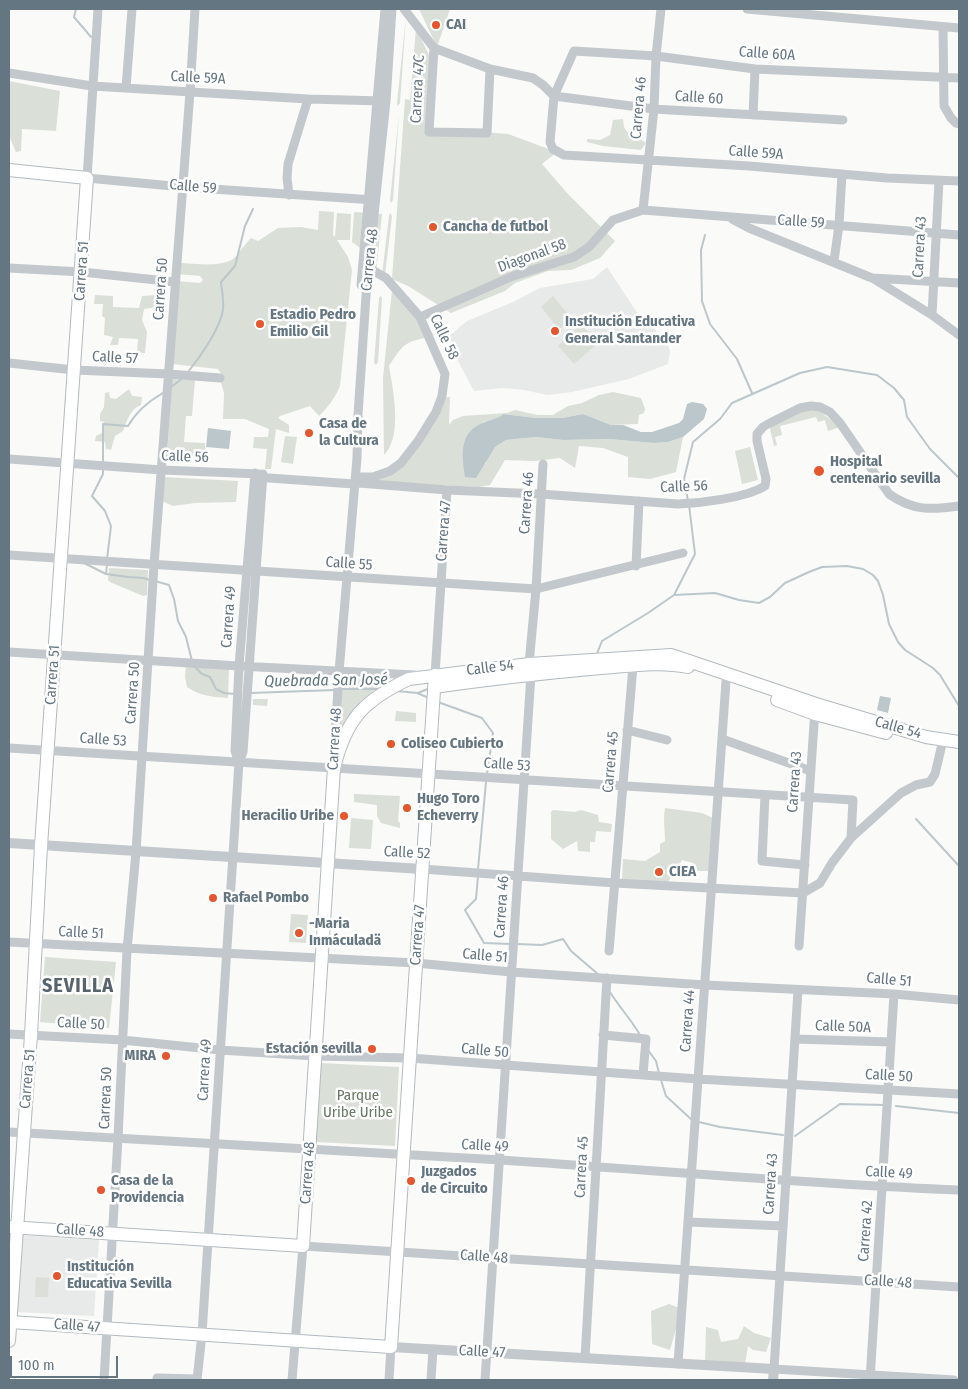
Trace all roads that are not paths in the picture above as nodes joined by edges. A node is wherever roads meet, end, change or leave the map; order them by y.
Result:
1 (98, 9) edge
2 (132, 9) edge
3 (195, 9) edge
4 (385, 9) edge
5 (392, 9) edge
6 (404, 9) edge
7 (661, 9) edge
8 (747, 9) edge
9 (943, 26) junction
10 (959, 28) edge
11 (434, 48) junction
12 (656, 56) junction
13 (490, 69) junction
14 (755, 69) junction
15 (9, 73) edge
16 (944, 77) junction
17 (959, 78) edge
18 (92, 86) junction
19 (126, 88) junction
20 (190, 92) junction
21 (554, 96) junction
22 (308, 99) junction
23 (381, 101) junction
24 (654, 109) junction
25 (753, 115) junction
26 (843, 120) dead end
27 (958, 124) edge
28 (648, 161) junction
29 (9, 170) edge
30 (842, 174) junction
31 (87, 178) junction
32 (939, 181) junction
33 (959, 181) edge
34 (183, 187) junction
35 (289, 195) junction
36 (373, 200) junction
37 (643, 210) junction
38 (727, 217) junction
39 (839, 225) junction
40 (936, 233) junction
41 (959, 235) edge
42 (834, 261) junction
43 (366, 266) junction
44 (9, 268) edge
45 (82, 272) junction
46 (872, 278) junction
47 (175, 282) junction
48 (933, 282) junction
49 (959, 283) edge
50 (932, 315) junction
51 (420, 317) junction
52 (959, 335) edge
53 (9, 363) edge
54 (74, 370) junction
55 (169, 374) junction
56 (220, 378) dead end
57 (9, 459) edge
58 (66, 463) junction
59 (543, 464) dead end
60 (162, 470) junction
61 (259, 475) junction
62 (354, 480) junction
63 (447, 490) junction
64 (540, 494) junction
65 (639, 500) junction
66 (959, 506) edge
67 (683, 553) dead end
68 (9, 555) edge
69 (62, 558) junction
70 (154, 565) junction
71 (636, 566) junction
72 (250, 571) junction
73 (347, 578) junction
74 (441, 584) junction
75 (536, 589) junction
76 (9, 652) edge
77 (54, 655) junction
78 (149, 661) junction
79 (244, 666) junction
80 (633, 666) junction
81 (530, 669) junction
82 (339, 672) junction
83 (435, 681) junction
84 (726, 681) junction
85 (815, 709) junction
86 (628, 730) junction
87 (667, 740) dead end
88 (722, 740) junction
89 (959, 742) edge
90 (942, 743) junction
91 (9, 748) edge
92 (48, 750) junction
93 (959, 750) edge
94 (142, 756) junction
95 (239, 762) junction
96 (334, 768) junction
97 (811, 771) junction
98 (428, 774) junction
99 (524, 780) junction
100 (623, 786) junction
101 (718, 792) junction
102 (765, 795) junction
103 (809, 797) junction
104 (851, 838) junction
105 (9, 843) edge
106 (41, 846) junction
107 (136, 852) junction
108 (232, 857) junction
109 (328, 864) junction
110 (804, 865) junction
111 (422, 869) junction
112 (518, 876) junction
113 (614, 883) junction
114 (712, 888) junction
115 (803, 893) junction
116 (9, 942) edge
117 (36, 945) junction
118 (799, 946) dead end
119 (126, 950) junction
120 (609, 951) dead end
121 (226, 952) junction
122 (320, 958) junction
123 (416, 963) junction
124 (511, 972) junction
125 (607, 978) junction
126 (705, 984) junction
127 (798, 990) junction
128 (894, 994) junction
129 (959, 1000) edge
130 (9, 1034) edge
131 (31, 1035) junction
132 (603, 1036) junction
133 (122, 1040) junction
134 (795, 1040) junction
135 (891, 1042) junction
136 (220, 1050) junction
137 (315, 1056) junction
138 (409, 1058) junction
139 (505, 1066) junction
140 (601, 1072) junction
141 (643, 1075) junction
142 (698, 1079) junction
143 (792, 1083) junction
144 (888, 1090) junction
145 (959, 1094) edge
146 (9, 1132) edge
147 (24, 1133) junction
148 (118, 1138) junction
149 (214, 1144) junction
150 (309, 1148) junction
151 (403, 1155) junction
152 (499, 1160) junction
153 (596, 1167) junction
154 (692, 1173) junction
155 (786, 1180) junction
156 (882, 1187) junction
157 (959, 1190) edge
158 (688, 1222) junction
159 (783, 1226) junction
160 (13, 1227) edge
161 (112, 1234) junction
162 (208, 1240) junction
163 (303, 1246) junction
164 (397, 1252) junction
165 (493, 1258) junction
166 (590, 1264) junction
167 (685, 1270) junction
168 (780, 1276) junction
169 (876, 1282) junction
170 (959, 1287) edge
171 (10, 1322) edge
172 (107, 1328) junction
173 (202, 1334) junction
174 (9, 1341) edge
175 (295, 1341) junction
176 (391, 1347) junction
177 (433, 1349) junction
178 (487, 1352) junction
179 (584, 1358) junction
180 (678, 1364) junction
181 (774, 1369) junction
182 (157, 1378) dead end
183 (870, 1378) edge
184 (104, 1380) edge
185 (197, 1380) edge
186 (292, 1380) edge
187 (389, 1380) edge
188 (431, 1380) edge
189 (485, 1380) edge
190 (773, 1380) edge
191 (954, 1380) edge

1 - 18 street, Carrera 51
2 - 19 street
3 - 20 street, Carrera 50
4 - 23 street, Carrera 48
5 - 23 street, Carrera 48
6 - 11 street
7 - 12 street, Carrera 46
8 - 9 street
9 - 10 street
9 - 16 street
11 - 13 street
11 - 13 street, Carrera 47C
12 - 14 street, Calle 60A
12 - 21 street, Calle 60A
12 - 24 street, Carrera 46
13 - 21 street
14 - 16 street, Calle 60A
14 - 25 street
15 - 18 street, Calle 59A
16 - 17 street, Calle 60A
16 - 27 street
18 - 19 street, Calle 59A
18 - 31 street, Carrera 51
19 - 20 street, Calle 59A
20 - 22 street, Calle 59A
20 - 34 street, Carrera 50
21 - 24 street, Calle 60
21 - 28 street, Calle 59A
22 - 23 street, Calle 59A
22 - 35 street
23 - 36 street, Carrera 48
24 - 25 street, Calle 60
24 - 28 street, Carrera 46
25 - 26 street, Calle 60
28 - 30 street, Calle 59A
28 - 37 street, Carrera 46
29 - 31 main road, Calle 59
30 - 32 street, Calle 59A
30 - 39 street
31 - 34 street, Calle 59
31 - 45 main road, Carrera 51
32 - 33 street, Calle 59A
32 - 40 street, Carrera 43
34 - 35 street, Calle 59
34 - 47 street, Carrera 50
35 - 36 street, Calle 59
36 - 43 street, Carrera 48
37 - 38 street, Calle 59
37 - 51 street, Diagonal 58
38 - 39 street, Calle 59
38 - 42 street
39 - 40 street, Calle 59
39 - 42 street
40 - 41 street, Calle 59
40 - 48 street, Carrera 43
42 - 46 street
43 - 51 street, Calle 58
43 - 62 street, Carrera 48
44 - 45 street
45 - 47 street
45 - 54 main road, Carrera 51
46 - 48 street
46 - 50 street
47 - 55 street, Carrera 50
48 - 49 street
48 - 50 street, Carrera 43
50 - 52 street
51 - 62 street, Calle 58
53 - 54 street, Calle 57
54 - 55 street, Calle 57
54 - 58 main road, Carrera 51
55 - 56 street, Calle 57
55 - 60 street, Carrera 50
57 - 58 street, Calle 56
58 - 60 street, Calle 56
58 - 69 main road, Carrera 51
59 - 64 street, Carrera 46
60 - 61 street, Calle 56
60 - 70 street, Carrera 50
61 - 62 street, Calle 56
61 - 72 street, Carrera 49
62 - 63 street, Calle 56
62 - 73 street, Carrera 48
63 - 64 street, Calle 56
63 - 74 street, Carrera 47
64 - 65 street, Calle 56
64 - 75 street, Carrera 46
65 - 66 street, Calle 56
65 - 71 street
67 - 71 street, Calle 55
68 - 69 street, Calle 55
69 - 70 street, Calle 55
69 - 77 main road, Carrera 51
70 - 72 street, Calle 55
70 - 78 street, Carrera 50
71 - 75 street, Calle 55
72 - 73 street, Calle 55
72 - 79 street, Carrera 49
73 - 74 street, Calle 55
73 - 82 street, Carrera 48
74 - 75 street, Calle 55
74 - 83 street, Carrera 47
75 - 81 street, Carrera 46
76 - 77 street, Calle 54
77 - 78 street, Calle 54
77 - 92 main road, Carrera 51
78 - 79 street, Calle 54
78 - 94 street, Carrera 50
79 - 82 street, Calle 54
79 - 95 street, Carrera 49
80 - 81 main road, Calle 54
80 - 84 main road, Calle 54
80 - 86 street, Carrera 45
81 - 83 main road, Calle 54
81 - 85 main road, Calle 54
81 - 99 street, Carrera 46
82 - 83 street, Calle 54
82 - 96 street, Carrera 48
83 - 96 main road
83 - 98 main road, Carrera 47
84 - 85 main road, Calle 54
84 - 88 street, Carrera 44
85 - 90 main road, Calle 54
85 - 97 street, Carrera 43
86 - 87 street
86 - 100 street, Carrera 45
88 - 97 street
88 - 101 street, Carrera 44
89 - 90 main road, Calle 54
90 - 93 main road, Calle 54
90 - 104 street
91 - 92 street, Calle 53
92 - 94 street, Calle 53
92 - 106 main road, Carrera 51
94 - 95 street, Calle 53
94 - 107 street, Carrera 50
95 - 96 street, Calle 53
95 - 108 street, Carrera 49
96 - 98 street, Calle 53
96 - 109 main road, Carrera 48
97 - 103 street, Carrera 43
98 - 99 street, Calle 53
98 - 111 main road, Carrera 47
99 - 100 street, Calle 53
99 - 112 street, Carrera 46
100 - 101 street, Calle 53
100 - 113 street, Carrera 45
101 - 102 street, Calle 53
101 - 114 street, Carrera 44
102 - 103 street, Calle 53
102 - 110 street
103 - 104 street, Calle 53
103 - 110 street, Carrera 43
104 - 115 street
105 - 106 street, Calle 52
106 - 107 street, Calle 52
106 - 117 main road, Carrera 51
107 - 108 street, Calle 52
107 - 119 street, Carrera 50
108 - 109 street, Calle 52
108 - 121 street, Carrera 49
109 - 111 street, Calle 52
109 - 122 main road, Carrera 48
110 - 115 street, Carrera 43
111 - 112 street, Calle 52
111 - 123 main road, Carrera 47
112 - 113 street, Calle 52
112 - 124 street, Carrera 46
113 - 114 street, Calle 52
113 - 120 street, Carrera 45
114 - 115 street, Calle 52
114 - 126 street, Carrera 44
115 - 118 street, Carrera 43
116 - 117 street, Calle 51
117 - 119 street, Calle 51
117 - 131 main road, Carrera 51
119 - 121 street, Calle 51
119 - 133 street, Carrera 50
121 - 122 street, Calle 51
121 - 136 street, Carrera 49
122 - 123 street, Calle 51
122 - 137 main road, Carrera 48
123 - 124 street, Calle 51
123 - 138 main road, Carrera 47
124 - 125 street, Calle 51
124 - 139 street, Carrera 46
125 - 126 street, Calle 51
125 - 132 street, Carrera 45
126 - 127 street, Calle 51
126 - 142 street, Carrera 44
127 - 128 street, Calle 51
127 - 134 street, Carrera 43
128 - 129 street, Calle 51
128 - 135 street, Carrera 42
130 - 131 street, Calle 50
131 - 133 street, Calle 50
131 - 147 main road, Carrera 51
132 - 140 street, Carrera 45
132 - 141 street
133 - 136 street, Calle 50
133 - 148 street, Carrera 50
134 - 135 street, Calle 50A
134 - 143 street, Carrera 43
135 - 144 street, Carrera 42
136 - 137 street, Calle 50
136 - 149 street, Carrera 49
137 - 138 street, Calle 50
137 - 150 main road, Carrera 48
138 - 139 street, Calle 50
138 - 151 main road, Carrera 47
139 - 140 street, Calle 50
139 - 152 street, Carrera 46
140 - 141 street, Calle 50
140 - 153 street, Carrera 45
141 - 142 street, Calle 50
142 - 143 street, Calle 50
142 - 154 street, Carrera 44
143 - 144 street, Calle 50
143 - 155 street, Carrera 43
144 - 145 street, Calle 50
144 - 156 street, Carrera 42
146 - 147 street, Calle 49
147 - 148 street, Calle 49
147 - 160 main road, Carrera 51
148 - 149 street, Calle 49
148 - 161 street, Carrera 50
149 - 150 street, Calle 49
149 - 162 street, Carrera 49
150 - 151 street, Calle 49
150 - 163 main road, Carrera 48
151 - 152 street, Calle 49
151 - 164 main road, Carrera 47
152 - 153 street, Calle 49
152 - 165 street, Carrera 46
153 - 154 street, Calle 49
153 - 166 street, Carrera 45
154 - 155 street, Calle 49
154 - 158 street, Carrera 44
155 - 156 street, Calle 49
155 - 159 street, Carrera 43
156 - 157 street, Calle 49
156 - 169 street, Carrera 42
158 - 159 street
158 - 167 street, Carrera 44
159 - 168 street, Carrera 43
160 - 161 main road, Calle 48
160 - 171 main road, Carrera 51
161 - 162 main road, Calle 48
161 - 172 street, Carrera 50
162 - 163 main road, Calle 48
162 - 173 street, Carrera 49
163 - 164 street, Calle 48
163 - 175 street, Carrera 48
164 - 165 street, Calle 48
164 - 176 main road, Carrera 47
165 - 166 street, Calle 48
165 - 178 street, Carrera 46
166 - 167 street, Calle 48
166 - 179 street, Carrera 45
167 - 168 street, Calle 48
167 - 180 street, Carrera 44
168 - 169 street, Calle 48
168 - 181 street, Carrera 43
169 - 170 street, Calle 48
169 - 183 street, Carrera 42
171 - 172 main road, Calle 47
171 - 174 main road, Carrera 51
172 - 173 main road, Calle 47
172 - 184 street, Carrera 50
173 - 175 main road, Calle 47
173 - 185 street, Carrera 49
175 - 176 main road, Calle 47
175 - 186 street, Carrera 48
176 - 177 street, Calle 47
176 - 187 street, Carrera 47
177 - 178 street, Calle 47
177 - 188 street
178 - 179 street, Calle 47
178 - 189 street, Carrera 46
179 - 180 street, Calle 47
180 - 181 street, Calle 47
181 - 183 street, Calle 47
181 - 190 street, Carrera 43
182 - 185 street
183 - 191 street, Calle 47

